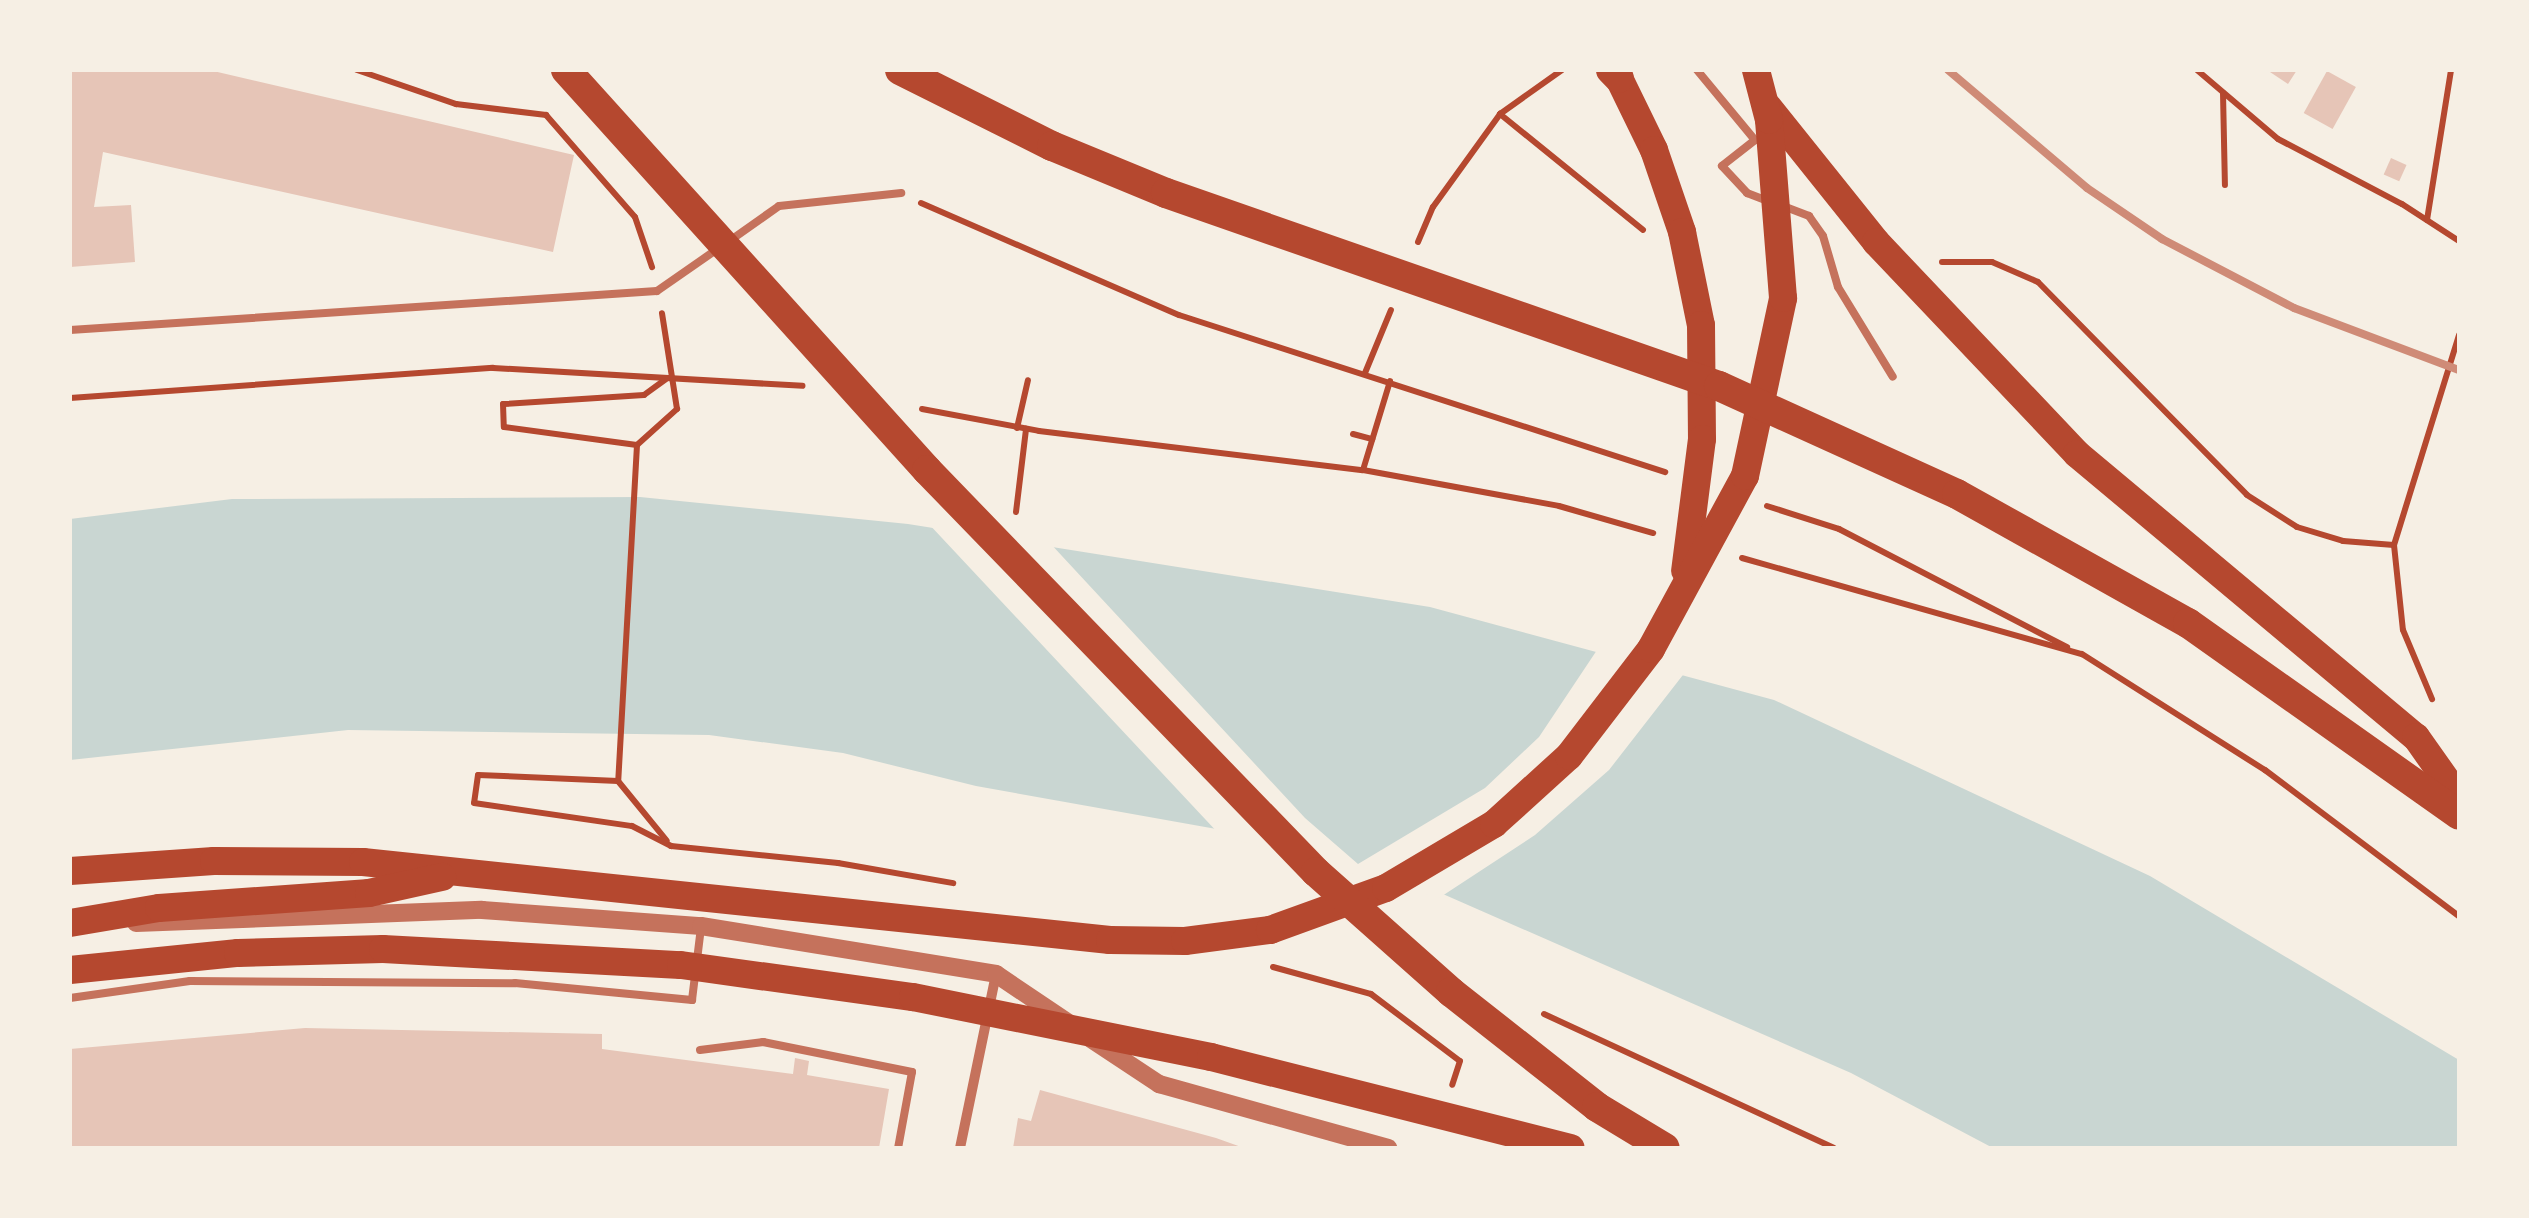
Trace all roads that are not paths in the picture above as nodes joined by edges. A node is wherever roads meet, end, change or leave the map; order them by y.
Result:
1 (566, 70) edge
2 (900, 70) edge
3 (1698, 70) edge
4 (1739, 70) edge
5 (1756, 70) edge
6 (1615, 72) edge
7 (1779, 121) junction
8 (1755, 140) junction
9 (901, 194) road end
10 (70, 330) edge
11 (1893, 377) dead end
12 (1682, 587) junction
13 (2459, 798) edge
14 (2459, 815) edge
15 (70, 871) edge
16 (453, 874) junction
17 (70, 922) edge
18 (701, 926) junction
19 (70, 931) edge
20 (70, 970) edge
21 (996, 974) junction
22 (70, 998) edge
23 (700, 1050) dead end
24 (898, 1148) edge
25 (960, 1148) edge
26 (1388, 1148) edge
27 (1571, 1148) edge
28 (1665, 1148) edge

1 - 28 highway
2 - 14 highway
3 - 8 lane
4 - 7 highway
5 - 12 highway
6 - 12 highway
7 - 8 lane
7 - 13 highway
8 - 11 lane
9 - 10 lane
12 - 16 highway
15 - 16 highway
16 - 17 highway
18 - 19 street
18 - 21 street
18 - 22 lane
20 - 27 highway
21 - 25 street
21 - 26 street
23 - 24 lane

